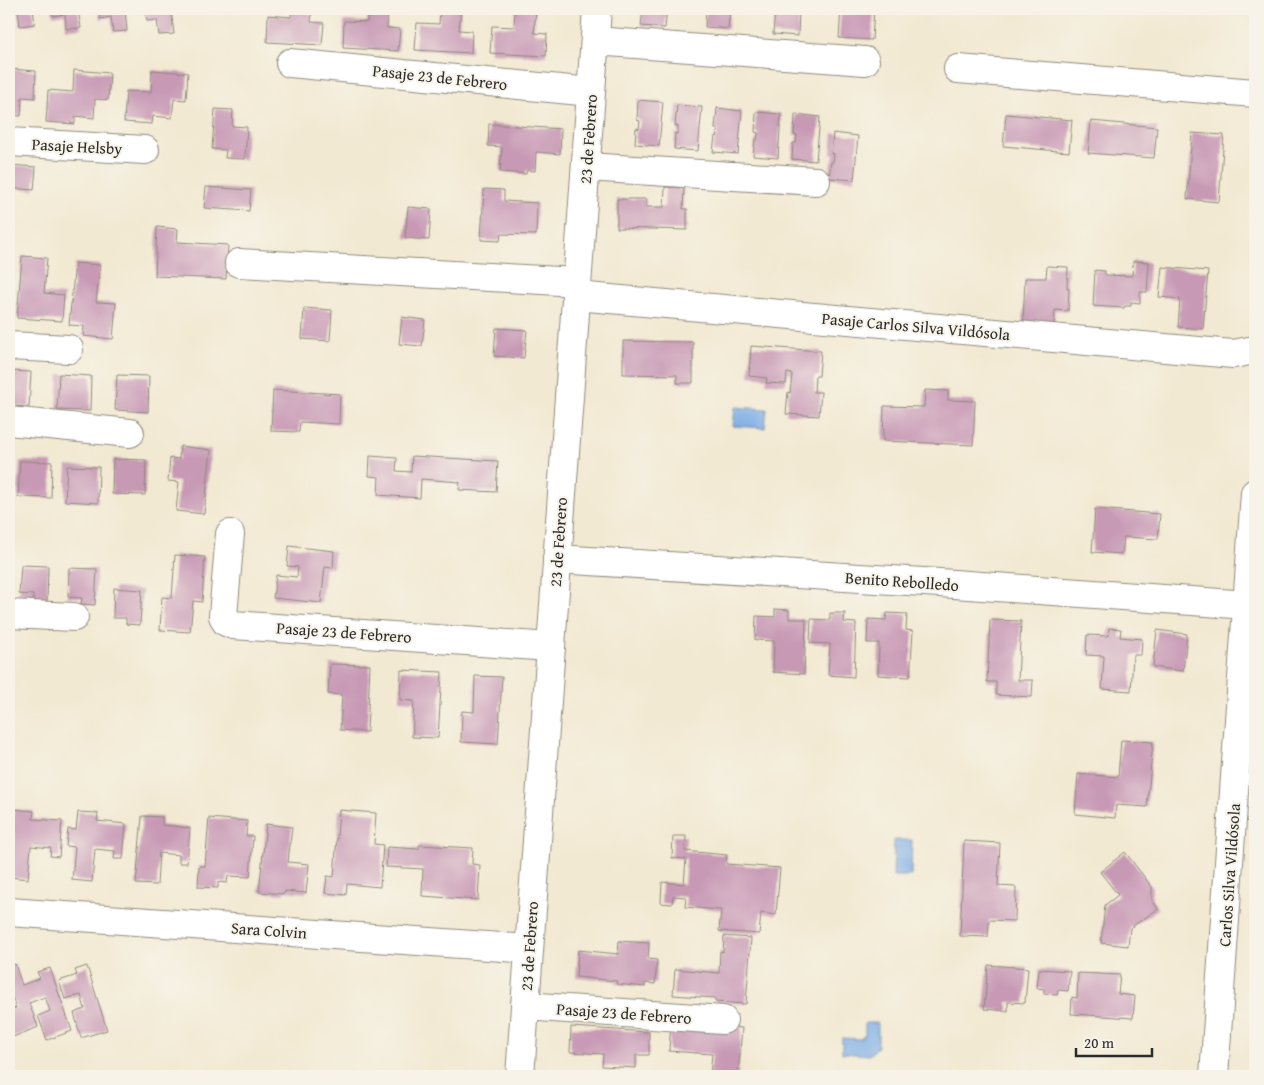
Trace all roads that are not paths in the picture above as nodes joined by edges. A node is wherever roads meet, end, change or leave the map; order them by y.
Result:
1 (597, 9) edge
2 (595, 41) junction
3 (865, 62) dead end
4 (290, 63) dead end
5 (958, 69) dead end
6 (591, 92) junction
7 (1255, 93) edge
8 (9, 142) edge
9 (145, 150) dead end
10 (586, 167) junction
11 (816, 181) dead end
12 (239, 263) dead end
13 (577, 289) junction
14 (9, 346) edge
15 (68, 349) dead end
16 (1255, 350) edge
17 (9, 421) edge
18 (130, 433) dead end
19 (1255, 493) edge
20 (230, 534) dead end
21 (557, 559) junction
22 (1248, 605) junction
23 (9, 614) edge
24 (74, 617) dead end
25 (551, 647) junction
26 (1248, 701) edge
27 (1244, 812) edge
28 (9, 912) edge
29 (529, 948) junction
30 (525, 1006) junction
31 (723, 1020) dead end
32 (520, 1076) edge
33 (1214, 1076) edge

1 - 2 street, 23 de Febrero
2 - 3 street
2 - 6 street, 23 de Febrero
4 - 6 street, Pasaje 23 de Febrero
5 - 7 street
6 - 10 street, 23 de Febrero
8 - 9 street, Pasaje Helsby
10 - 11 street
10 - 13 street, 23 de Febrero
12 - 13 street
13 - 16 street, Pasaje Carlos Silva Vildósola
13 - 21 street, 23 de Febrero
14 - 15 street
17 - 18 street
19 - 22 street, Carlos Silva Vildósola
20 - 25 street, Pasaje 23 de Febrero
21 - 22 street, Benito Rebolledo
21 - 25 street, 23 de Febrero
22 - 26 street, Carlos Silva Vildósola
23 - 24 street
25 - 29 street, 23 de Febrero
26 - 27 street, Carlos Silva Vildósola
27 - 33 street, Carlos Silva Vildósola
28 - 29 street, Sara Colvin
29 - 30 street, 23 de Febrero
30 - 31 street, Pasaje 23 de Febrero
30 - 32 street, 23 de Febrero

